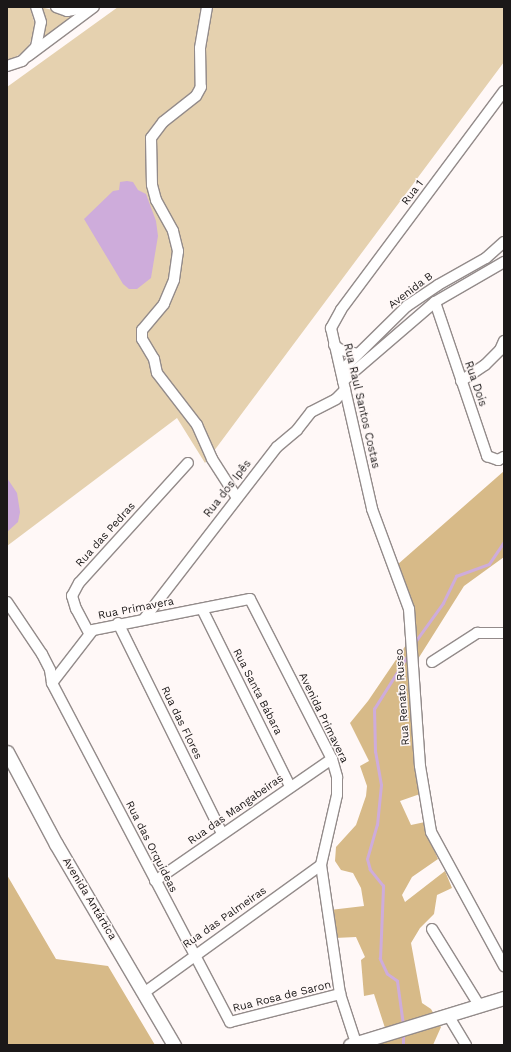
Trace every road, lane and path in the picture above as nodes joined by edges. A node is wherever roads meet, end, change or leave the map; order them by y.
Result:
1 (36, 7) edge
2 (56, 7) edge
3 (93, 7) edge
4 (207, 7) edge
5 (28, 56) junction
6 (10, 67) edge
7 (504, 91) edge
8 (504, 242) edge
9 (501, 266) edge
10 (435, 302) junction
11 (341, 310) joint
12 (504, 341) edge
13 (334, 345) junction
14 (358, 354) junction
15 (343, 380) junction
16 (461, 381) junction
17 (504, 457) edge
18 (188, 463) dead end
19 (237, 498) junction
20 (372, 509) joint
21 (250, 599) joint
22 (7, 602) edge
23 (202, 609) junction
24 (144, 619) junction
25 (118, 623) junction
26 (89, 633) junction
27 (504, 633) edge
28 (432, 662) dead end
29 (52, 682) junction
30 (7, 752) edge
31 (332, 760) junction
32 (290, 786) junction
33 (222, 833) junction
34 (321, 865) junction
35 (155, 881) junction
36 (432, 929) dead end
37 (193, 955) junction
38 (504, 966) edge
39 (145, 992) junction
40 (340, 994) junction
41 (504, 998) edge
42 (479, 1005) junction
43 (448, 1015) junction
44 (230, 1022) joint
45 (353, 1044) edge
46 (174, 1045) edge
47 (466, 1045) edge

1 - 5 street
2 - 3 street
3 - 5 street
4 - 19 street
5 - 6 street
7 - 11 street, Rua 1
8 - 14 street, Avenida B
9 - 10 street
10 - 15 street
10 - 16 street, Rua Dois
11 - 13 street, Rua Raul Santos Costas
12 - 16 street
13 - 14 street
13 - 15 street, Rua Raul Santos Costas
14 - 15 street, Avenida B
15 - 19 street, Rua dos Ipês
15 - 20 street, Rua Raul Santos Costas
16 - 17 street, Rua Dois
18 - 26 street, Rua das Pedras
19 - 24 street, Rua dos Ipês
20 - 38 street, Rua Renato Russo
21 - 23 street, Rua Primavera
21 - 31 street, Avenida Primavera
22 - 29 street, Rua das Orquídeas
23 - 24 street, Rua Primavera
23 - 32 street, Rua Santa Bábara
24 - 25 street, Rua Primavera
25 - 26 street, Rua Primavera
25 - 33 street, Rua das Flores
26 - 29 street, Rua Primavera
27 - 28 street
29 - 35 street, Rua das Orquídeas
30 - 39 main road, Avenida Antártica
31 - 32 street, Rua das Mangabeiras
31 - 34 street, Avenida Primavera
32 - 33 street, Rua das Mangabeiras
33 - 35 street, Rua das Mangabeiras
34 - 37 street, Rua das Palmeiras
34 - 40 street, Avenida Primavera
35 - 37 street, Rua das Orquídeas
36 - 42 street
37 - 39 street, Rua das Palmeiras
37 - 44 street, Rua das Orquídeas
39 - 46 main road, Avenida Antártica
40 - 44 street, Rua Rosa de Saron
40 - 45 street, Avenida Primavera
41 - 42 main road
42 - 43 main road
43 - 45 main road
43 - 47 street

